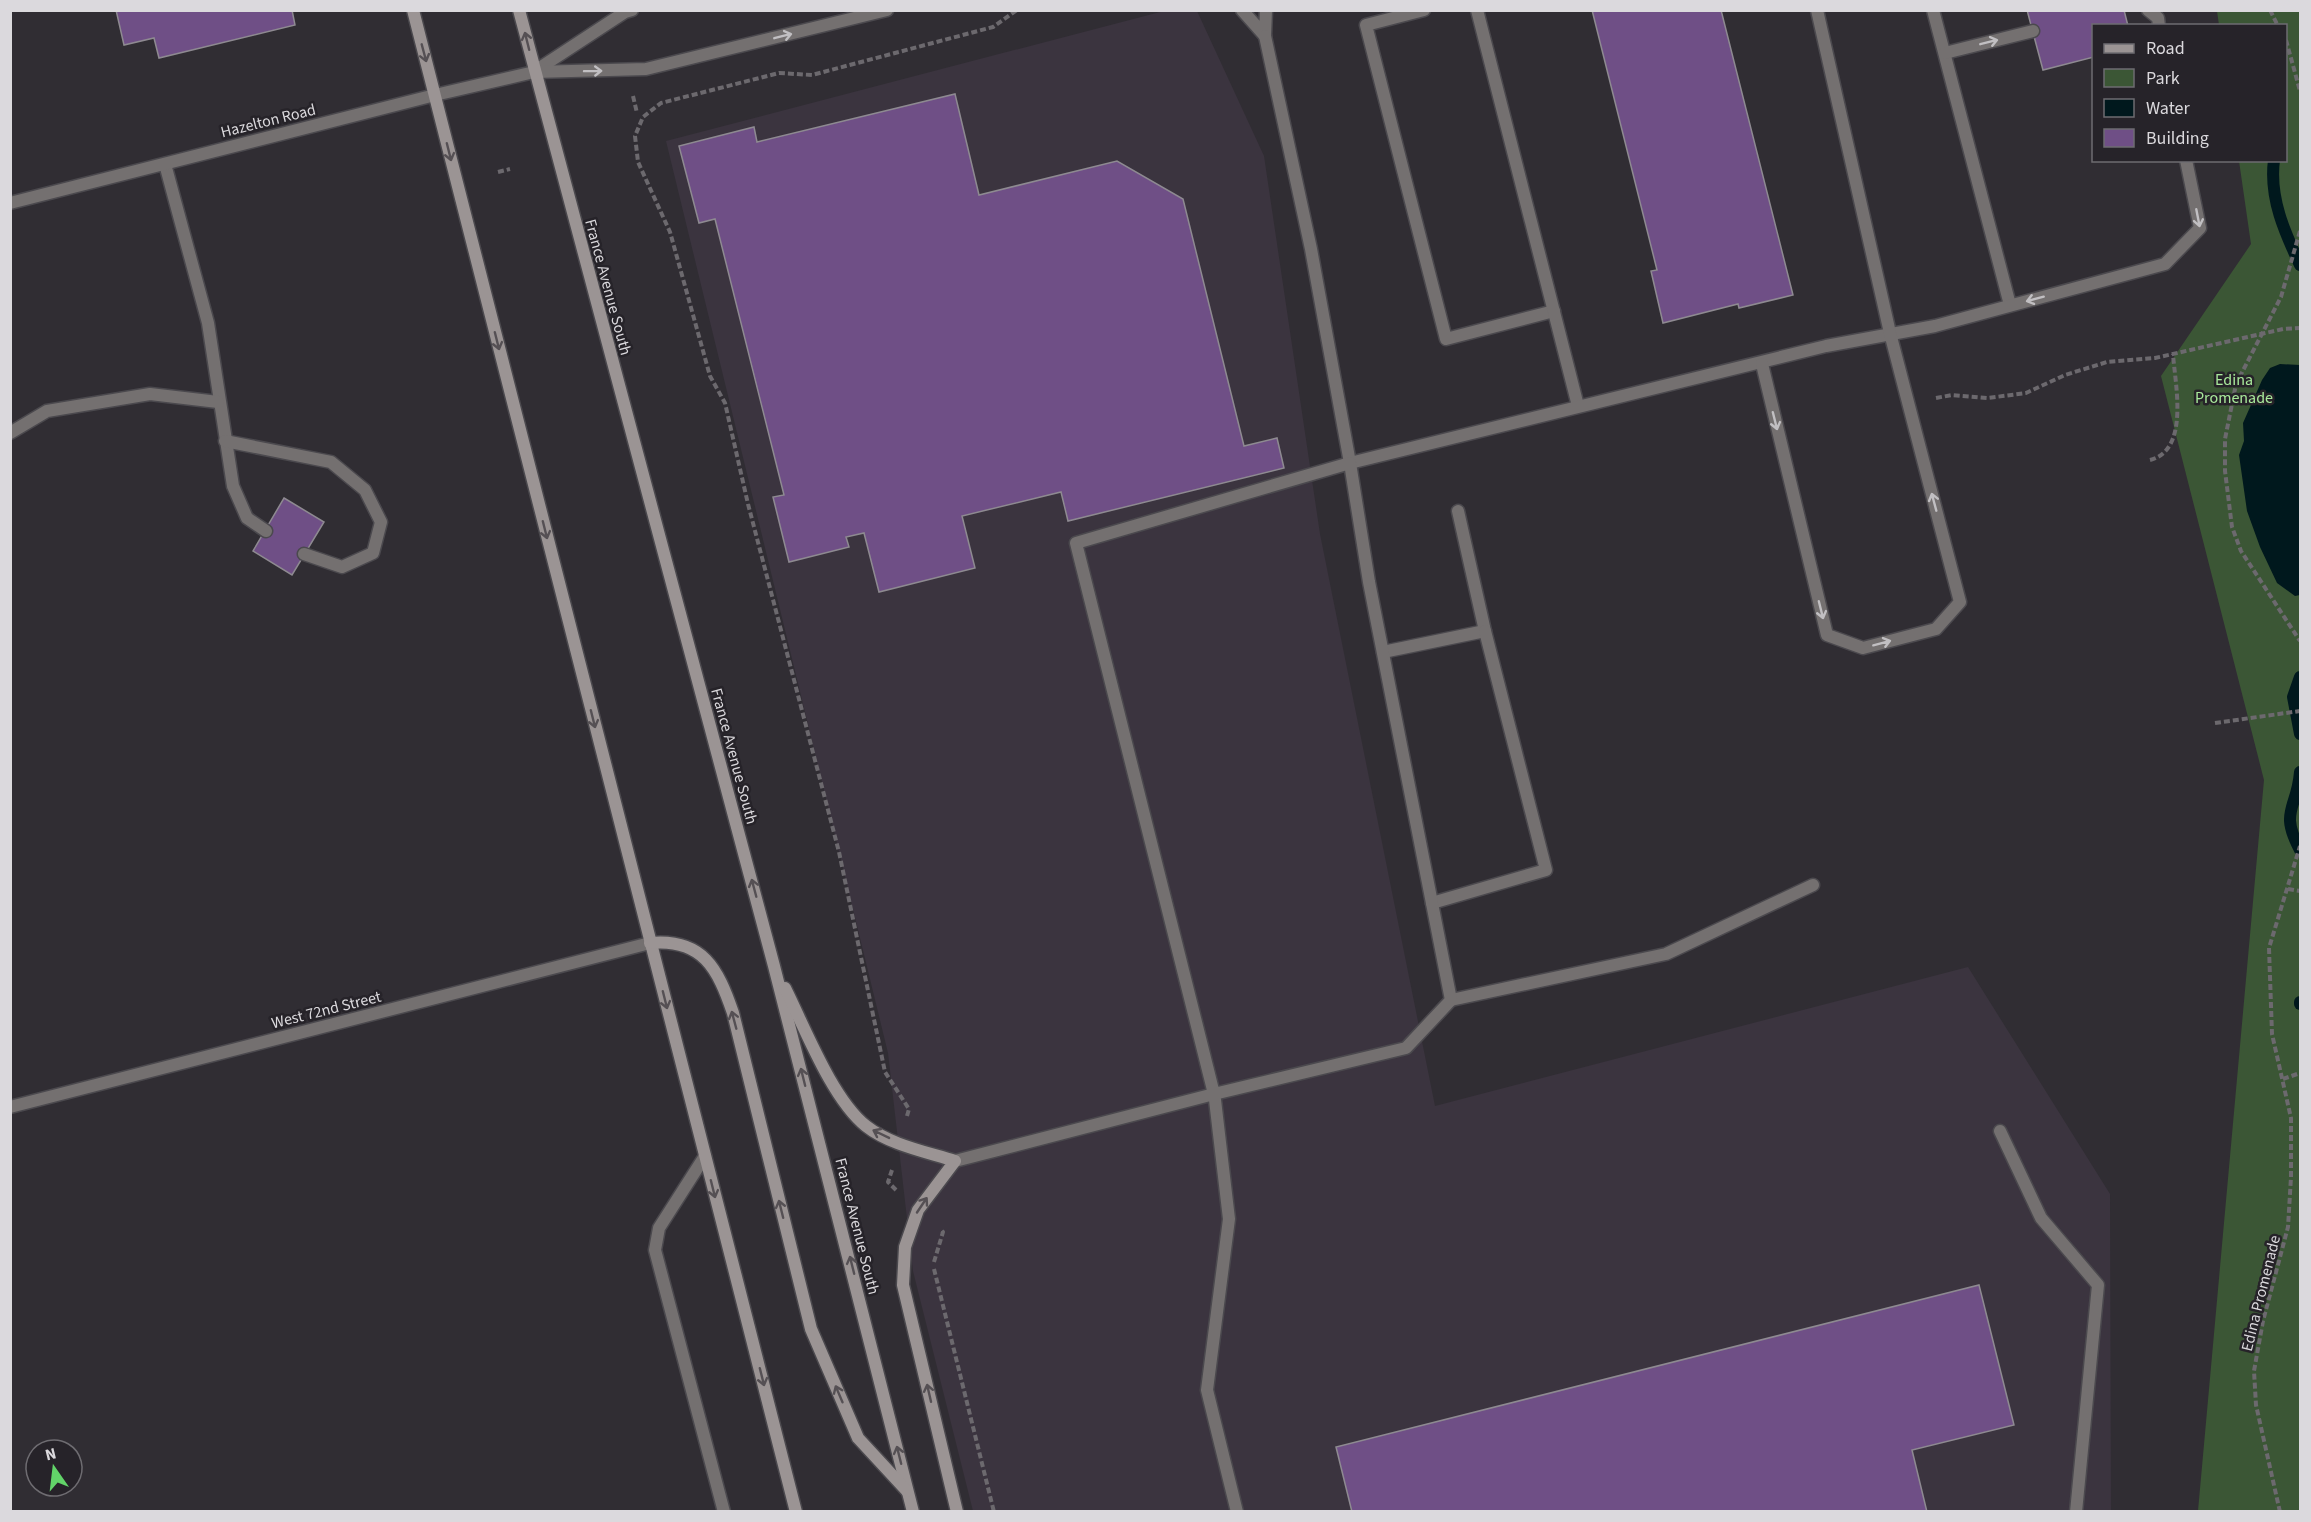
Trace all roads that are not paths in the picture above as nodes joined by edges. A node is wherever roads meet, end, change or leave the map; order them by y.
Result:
1 (413, 10) edge
2 (519, 10) edge
3 (632, 10) edge
4 (887, 10) edge
5 (1242, 10) edge
6 (1266, 10) edge
7 (1424, 10) edge
8 (1477, 10) edge
9 (1817, 10) edge
10 (1933, 10) edge
11 (2148, 10) edge
12 (2159, 24) edge
13 (2033, 31) dead end
14 (1265, 36) junction
15 (1945, 53) junction
16 (534, 72) junction
17 (435, 95) junction
18 (2186, 162) edge
19 (165, 164) junction
20 (10, 203) edge
21 (2010, 305) junction
22 (1554, 311) junction
23 (1890, 333) junction
24 (1762, 364) junction
25 (218, 402) junction
26 (1578, 406) junction
27 (10, 433) edge
28 (225, 441) junction
29 (1350, 463) junction
30 (1458, 511) dead end
31 (266, 531) dead end
32 (304, 554) dead end
33 (1485, 631) junction
34 (1383, 652) junction
35 (1813, 885) dead end
36 (1432, 903) junction
37 (650, 943) junction
38 (774, 966) junction
39 (1451, 1000) junction
40 (1214, 1094) junction
41 (10, 1107) edge
42 (2000, 1131) dead end
43 (705, 1156) junction
44 (955, 1161) junction
45 (908, 1492) junction
46 (724, 1512) edge
47 (796, 1512) edge
48 (913, 1512) edge
49 (957, 1512) edge
50 (1237, 1512) edge
51 (2076, 1512) edge

1 -> 17 main road
16 -> 2 main road, France Avenue South
3 - 16 street, Hazelton Road
16 -> 4 street, Hazelton Road
5 - 14 street
6 - 14 street
7 - 22 street
8 - 22 street
9 - 23 street
10 - 15 street
11 - 12 street
15 -> 13 street
14 - 29 street
15 - 21 street
16 - 17 street, Hazelton Road
38 -> 16 main road, France Avenue South
17 - 19 street, Hazelton Road
17 -> 37 main road
18 -> 21 street
19 - 20 street, Hazelton Road
19 - 25 street
21 - 23 street
22 - 26 street
23 - 24 street
24 -> 23 street
24 - 26 street
25 - 27 street
25 - 28 street
26 - 29 street
28 - 31 street
28 - 32 street
29 - 34 street
29 - 40 street
30 - 33 street
33 - 34 street
33 - 36 street
34 - 36 street
35 - 39 street
36 - 39 street
37 - 41 street, West 72nd Street
37 -> 43 main road
45 -> 37 main road
44 -> 38 main road
45 -> 38 main road, France Avenue South
39 - 40 street
40 - 44 street
40 - 50 street
42 - 51 street
43 - 46 street
43 -> 47 main road
49 -> 44 main road
45 - 48 main road, France Avenue South

